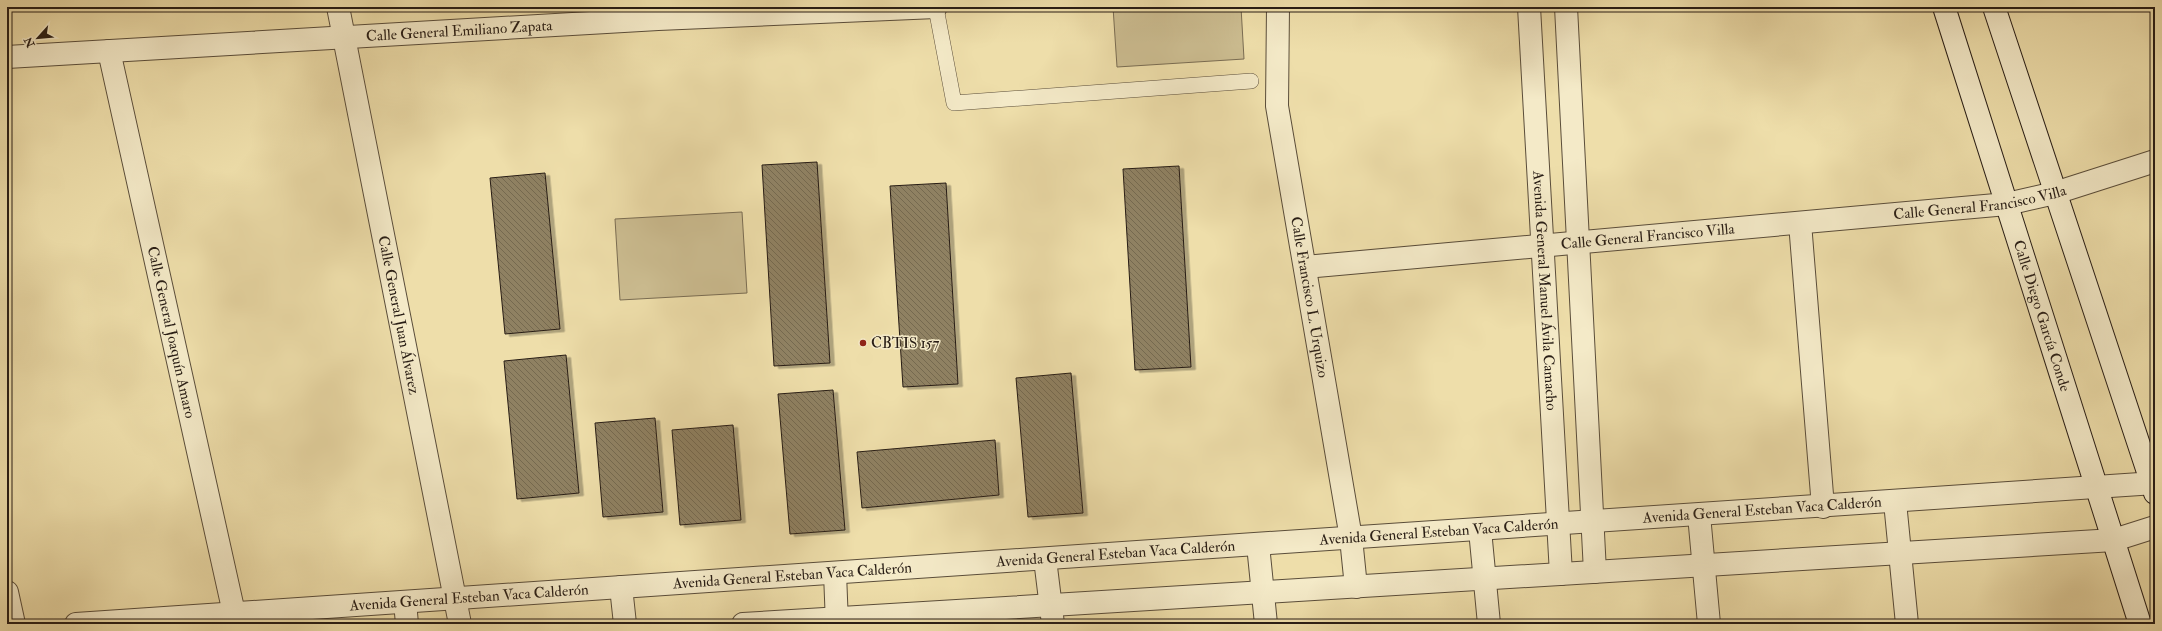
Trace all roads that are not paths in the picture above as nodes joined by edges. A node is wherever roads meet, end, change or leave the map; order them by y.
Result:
1 (338, 7) edge
2 (1278, 7) edge
3 (1529, 7) edge
4 (1566, 7) edge
5 (1944, 7) edge
6 (1994, 7) edge
7 (936, 8) edge
8 (657, 13) edge
9 (344, 38) junction
10 (109, 51) junction
11 (7, 57) edge
12 (1250, 81) dead end
13 (2155, 161) edge
14 (2055, 193) junction
15 (2007, 204) junction
16 (1800, 223) junction
17 (1578, 242) junction
18 (1543, 246) junction
19 (1305, 267) junction
20 (2154, 486) edge
21 (2097, 488) junction
22 (1895, 502) junction
23 (1823, 507) junction
24 (1699, 515) junction
25 (1593, 522) junction
26 (1559, 524) junction
27 (2155, 527) edge
28 (1480, 530) junction
29 (1350, 538) junction
30 (2114, 540) junction
31 (1258, 545) junction
32 (1900, 553) junction
33 (1045, 559) junction
34 (1704, 565) junction
35 (1595, 572) junction
36 (835, 573) junction
37 (1561, 574) junction
38 (1484, 579) junction
39 (621, 587) junction
40 (1356, 587) junction
41 (7, 592) edge
42 (1263, 592) junction
43 (455, 599) junction
44 (405, 602) junction
45 (234, 613) junction
46 (1052, 615) edge
47 (200, 620) edge
48 (157, 621) edge
49 (837, 621) edge
50 (14, 624) edge
51 (76, 624) edge
52 (407, 624) edge
53 (460, 624) edge
54 (625, 624) edge
55 (743, 624) edge
56 (1266, 624) edge
57 (1489, 624) edge
58 (1709, 624) edge
59 (1907, 624) edge
60 (2140, 624) edge

1 - 9 street, Calle General Juan Álvarez
2 - 19 street, Calle Francisco L. Urquizo
3 - 18 street, Avenida General Manuel Ávila Camacho
4 - 17 street
5 - 15 street, Calle Diego García Conde
6 - 14 street
7 - 8 street, Calle General Emiliano Zapata
7 - 12 lane
8 - 9 street, Calle General Emiliano Zapata
9 - 10 street, Calle General Emiliano Zapata
9 - 43 street, Calle General Juan Álvarez
10 - 11 street, Calle General Emiliano Zapata
10 - 45 street, Calle General Joaquín Amaro
13 - 14 street, Calle General Francisco Villa
14 - 15 street, Calle General Francisco Villa
14 - 20 street
15 - 16 street, Calle General Francisco Villa
15 - 21 street, Calle Diego García Conde
16 - 17 street, Calle General Francisco Villa
16 - 23 street
17 - 18 street, Calle General Francisco Villa
17 - 25 street
18 - 19 street, Calle General Francisco Villa
18 - 26 street, Avenida General Manuel Ávila Camacho
19 - 29 street, Calle Francisco L. Urquizo
20 - 21 street, Avenida General Esteban Vaca Calderón
21 - 22 street, Avenida General Esteban Vaca Calderón
21 - 30 street, Calle Diego García Conde
22 - 23 street, Avenida General Esteban Vaca Calderón
22 - 32 street
23 - 24 street, Avenida General Esteban Vaca Calderón
24 - 25 street, Avenida General Esteban Vaca Calderón
24 - 34 street
25 - 26 street, Avenida General Esteban Vaca Calderón
25 - 35 street
26 - 28 street, Avenida General Esteban Vaca Calderón
26 - 37 street, Avenida General Manuel Ávila Camacho
27 - 30 street
28 - 29 street, Avenida General Esteban Vaca Calderón
28 - 38 street
29 - 31 street, Avenida General Esteban Vaca Calderón
29 - 40 street, Calle Francisco L. Urquizo
30 - 32 street
30 - 60 street, Calle Diego García Conde
31 - 33 street, Avenida General Esteban Vaca Calderón
31 - 42 street
32 - 34 street
32 - 59 street
33 - 36 street, Avenida General Esteban Vaca Calderón
33 - 46 street
34 - 35 street
34 - 58 street
35 - 37 street
36 - 39 street, Avenida General Esteban Vaca Calderón
36 - 49 street
37 - 38 street
38 - 40 street
38 - 57 street
39 - 43 street, Avenida General Esteban Vaca Calderón
39 - 54 street
40 - 42 street
41 - 50 street
42 - 46 street
42 - 56 street
43 - 44 street, Avenida General Esteban Vaca Calderón
43 - 53 street, Calle General Juan Álvarez
44 - 45 street, Avenida General Esteban Vaca Calderón
44 - 52 street
45 - 47 street, Avenida General Esteban Vaca Calderón
46 - 49 street
47 - 48 street, Avenida General Esteban Vaca Calderón
48 - 51 street, Avenida General Esteban Vaca Calderón
49 - 55 street

